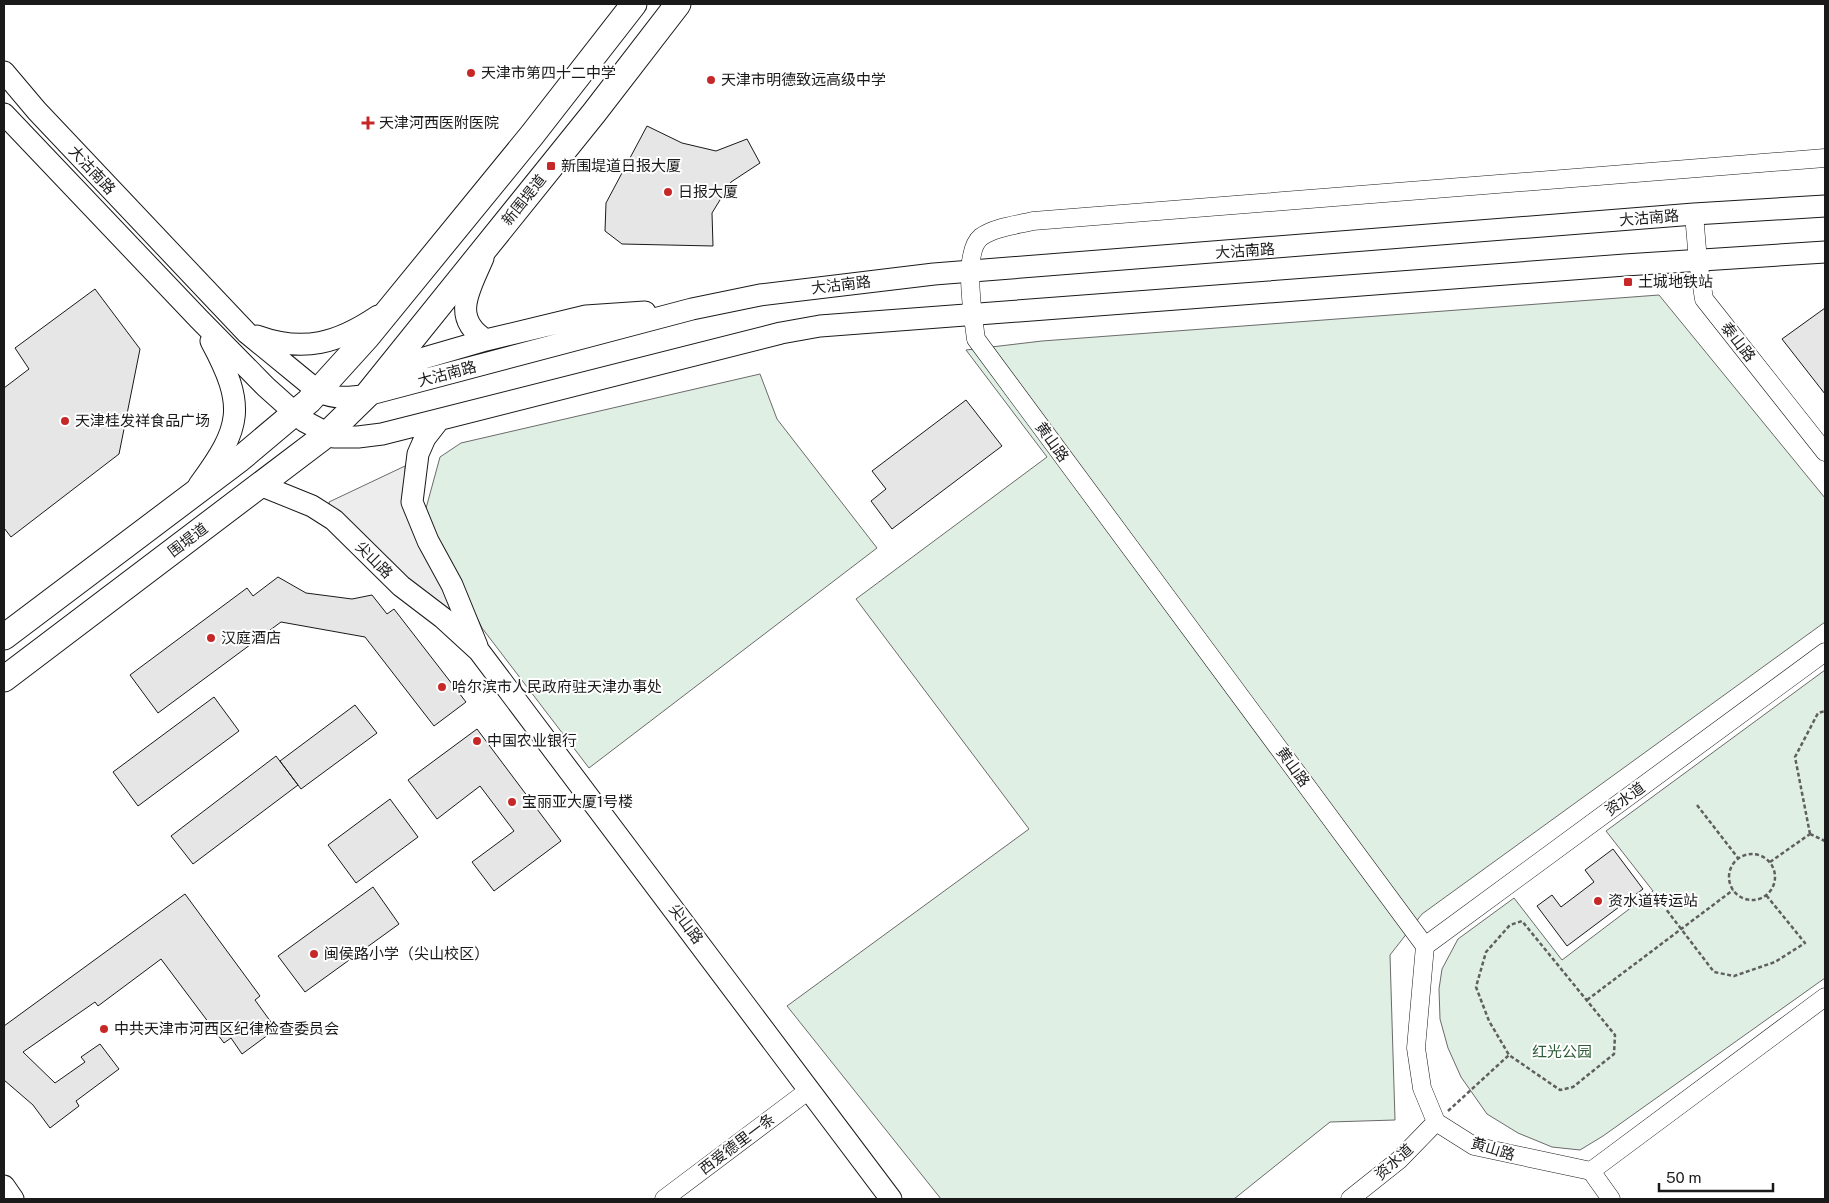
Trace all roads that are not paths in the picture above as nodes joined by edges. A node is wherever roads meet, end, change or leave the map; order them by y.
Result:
1 (634, 4) edge
2 (678, 4) edge
3 (4, 72) edge
4 (4, 114) edge
5 (1825, 158) edge
6 (1825, 206) edge
7 (1694, 214) junction
8 (488, 244) junction
9 (1825, 252) edge
10 (1698, 260) junction
11 (970, 271) junction
12 (389, 309) junction
13 (692, 309) junction
14 (972, 313) junction
15 (198, 318) junction
16 (247, 333) junction
17 (486, 340) junction
18 (319, 392) junction
19 (367, 396) junction
20 (295, 414) junction
21 (439, 420) junction
22 (326, 435) junction
23 (1825, 452) edge
24 (260, 485) junction
25 (189, 497) junction
26 (4, 637) edge
27 (480, 650) junction
28 (1825, 652) edge
29 (4, 679) edge
30 (1425, 946) junction
31 (1825, 997) edge
32 (809, 1090) junction
33 (1436, 1122) junction
34 (1591, 1171) junction
35 (664, 1199) edge
36 (891, 1199) edge
37 (1350, 1199) edge
38 (1611, 1199) edge

1 - 12 highway
2 - 8 highway, 新围堤道
3 - 16 main road, 大沽南路
4 - 15 main road, 大沽南路
5 - 11 street, 黄山路
6 - 7 main road, 大沽南路
7 - 10 street, 泰山路
7 - 11 main road, 大沽南路
8 - 17 main road
8 - 19 highway, 新围堤道
9 - 10 main road
10 - 14 main road
10 - 23 street, 泰山路
11 - 13 main road, 大沽南路
11 - 14 street, 黄山路
12 - 16 main road
12 - 18 highway
13 - 17 main road
13 - 19 main road, 大沽南路
14 - 21 main road
14 - 30 street, 黄山路
15 - 20 main road, 大沽南路
15 - 25 main road
16 - 18 main road, 大沽南路
17 - 19 main road
18 - 19 main road, 大沽南路
18 - 20 highway
19 - 22 highway, 围堤道
20 - 22 main road, 大沽南路
20 - 25 highway
21 - 22 main road
21 - 27 main road, 尖山路
22 - 24 highway, 围堤道
24 - 27 main road, 尖山路
24 - 29 highway, 围堤道
25 - 26 highway
27 - 32 main road, 尖山路
28 - 30 street, 资水道
30 - 33 street
31 - 34 street
32 - 35 street, 西爱德里一条
32 - 36 main road, 尖山路
33 - 34 street, 黄山路
33 - 37 street, 资水道
34 - 38 street

